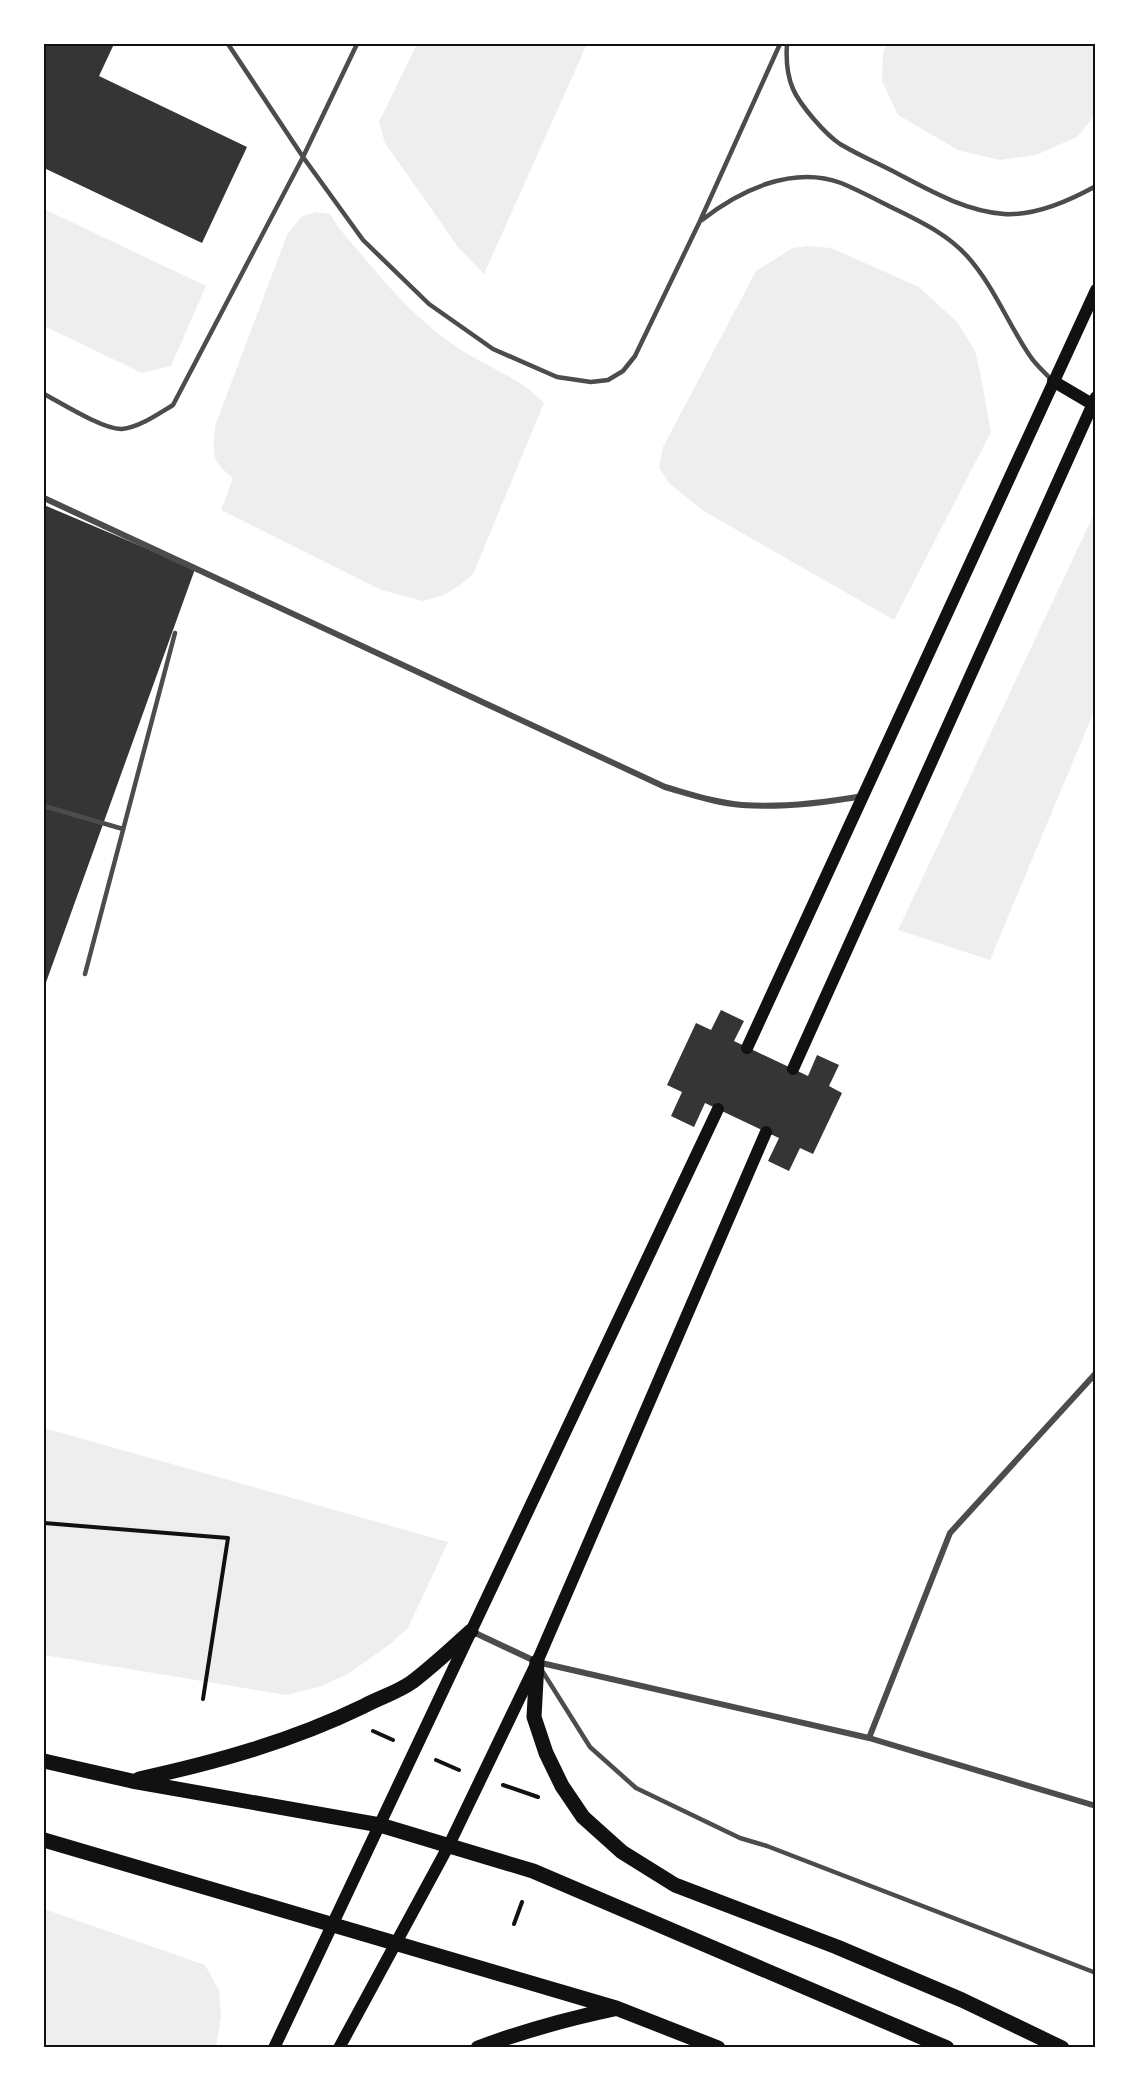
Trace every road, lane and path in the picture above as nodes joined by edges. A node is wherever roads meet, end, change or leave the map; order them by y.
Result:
1 (228, 44) edge
2 (357, 44) edge
3 (780, 44) edge
4 (787, 44) edge
5 (303, 157) junction
6 (1095, 186) edge
7 (700, 221) junction
8 (1095, 290) edge
9 (1053, 381) junction
10 (44, 394) edge
11 (1094, 400) edge
12 (44, 498) edge
13 (175, 633) dead end
14 (864, 796) junction
15 (44, 806) edge
16 (123, 830) junction
17 (85, 974) dead end
18 (747, 1048) dead end
19 (793, 1069) dead end
20 (718, 1109) dead end
21 (766, 1132) dead end
22 (1095, 1373) edge
23 (44, 1523) edge
24 (471, 1631) junction
25 (537, 1662) junction
26 (203, 1699) dead end
27 (367, 1728) dead end
28 (869, 1738) junction
29 (391, 1739) dead end
30 (435, 1760) dead end
31 (44, 1761) edge
32 (448, 1766) dead end
33 (132, 1781) junction
34 (515, 1789) dead end
35 (544, 1799) dead end
36 (1095, 1806) edge
37 (380, 1824) junction
38 (44, 1840) edge
39 (449, 1845) junction
40 (522, 1902) dead end
41 (332, 1924) junction
42 (514, 1924) dead end
43 (395, 1943) junction
44 (1095, 1973) edge
45 (616, 2008) junction
46 (274, 2048) edge
47 (339, 2048) edge
48 (478, 2048) edge
49 (718, 2048) edge
50 (947, 2048) edge
51 (1062, 2048) edge

1 - 5 lane
2 - 5 lane
3 - 7 lane
4 - 6 lane
5 - 7 lane
5 - 10 lane
7 - 9 lane
8 - 9 main road
9 - 11 main road
9 - 14 main road
11 - 19 main road
12 - 14 street
13 - 16 lane
14 - 18 main road
15 - 16 lane
16 - 17 lane
20 - 24 main road
21 - 25 main road
22 - 28 street
23 - 26 path
24 - 25 street
24 - 33 main road
24 - 37 main road
25 - 28 street
25 - 39 main road
25 - 44 lane
25 - 51 main road
27 - 29 path
28 - 36 street
30 - 32 path
31 - 33 main road
33 - 37 main road
34 - 35 path
37 - 39 main road
37 - 41 main road
38 - 41 main road
39 - 43 main road
39 - 50 main road
40 - 42 path
41 - 43 main road
41 - 46 main road
43 - 45 main road
43 - 47 main road
45 - 48 main road
45 - 49 main road

